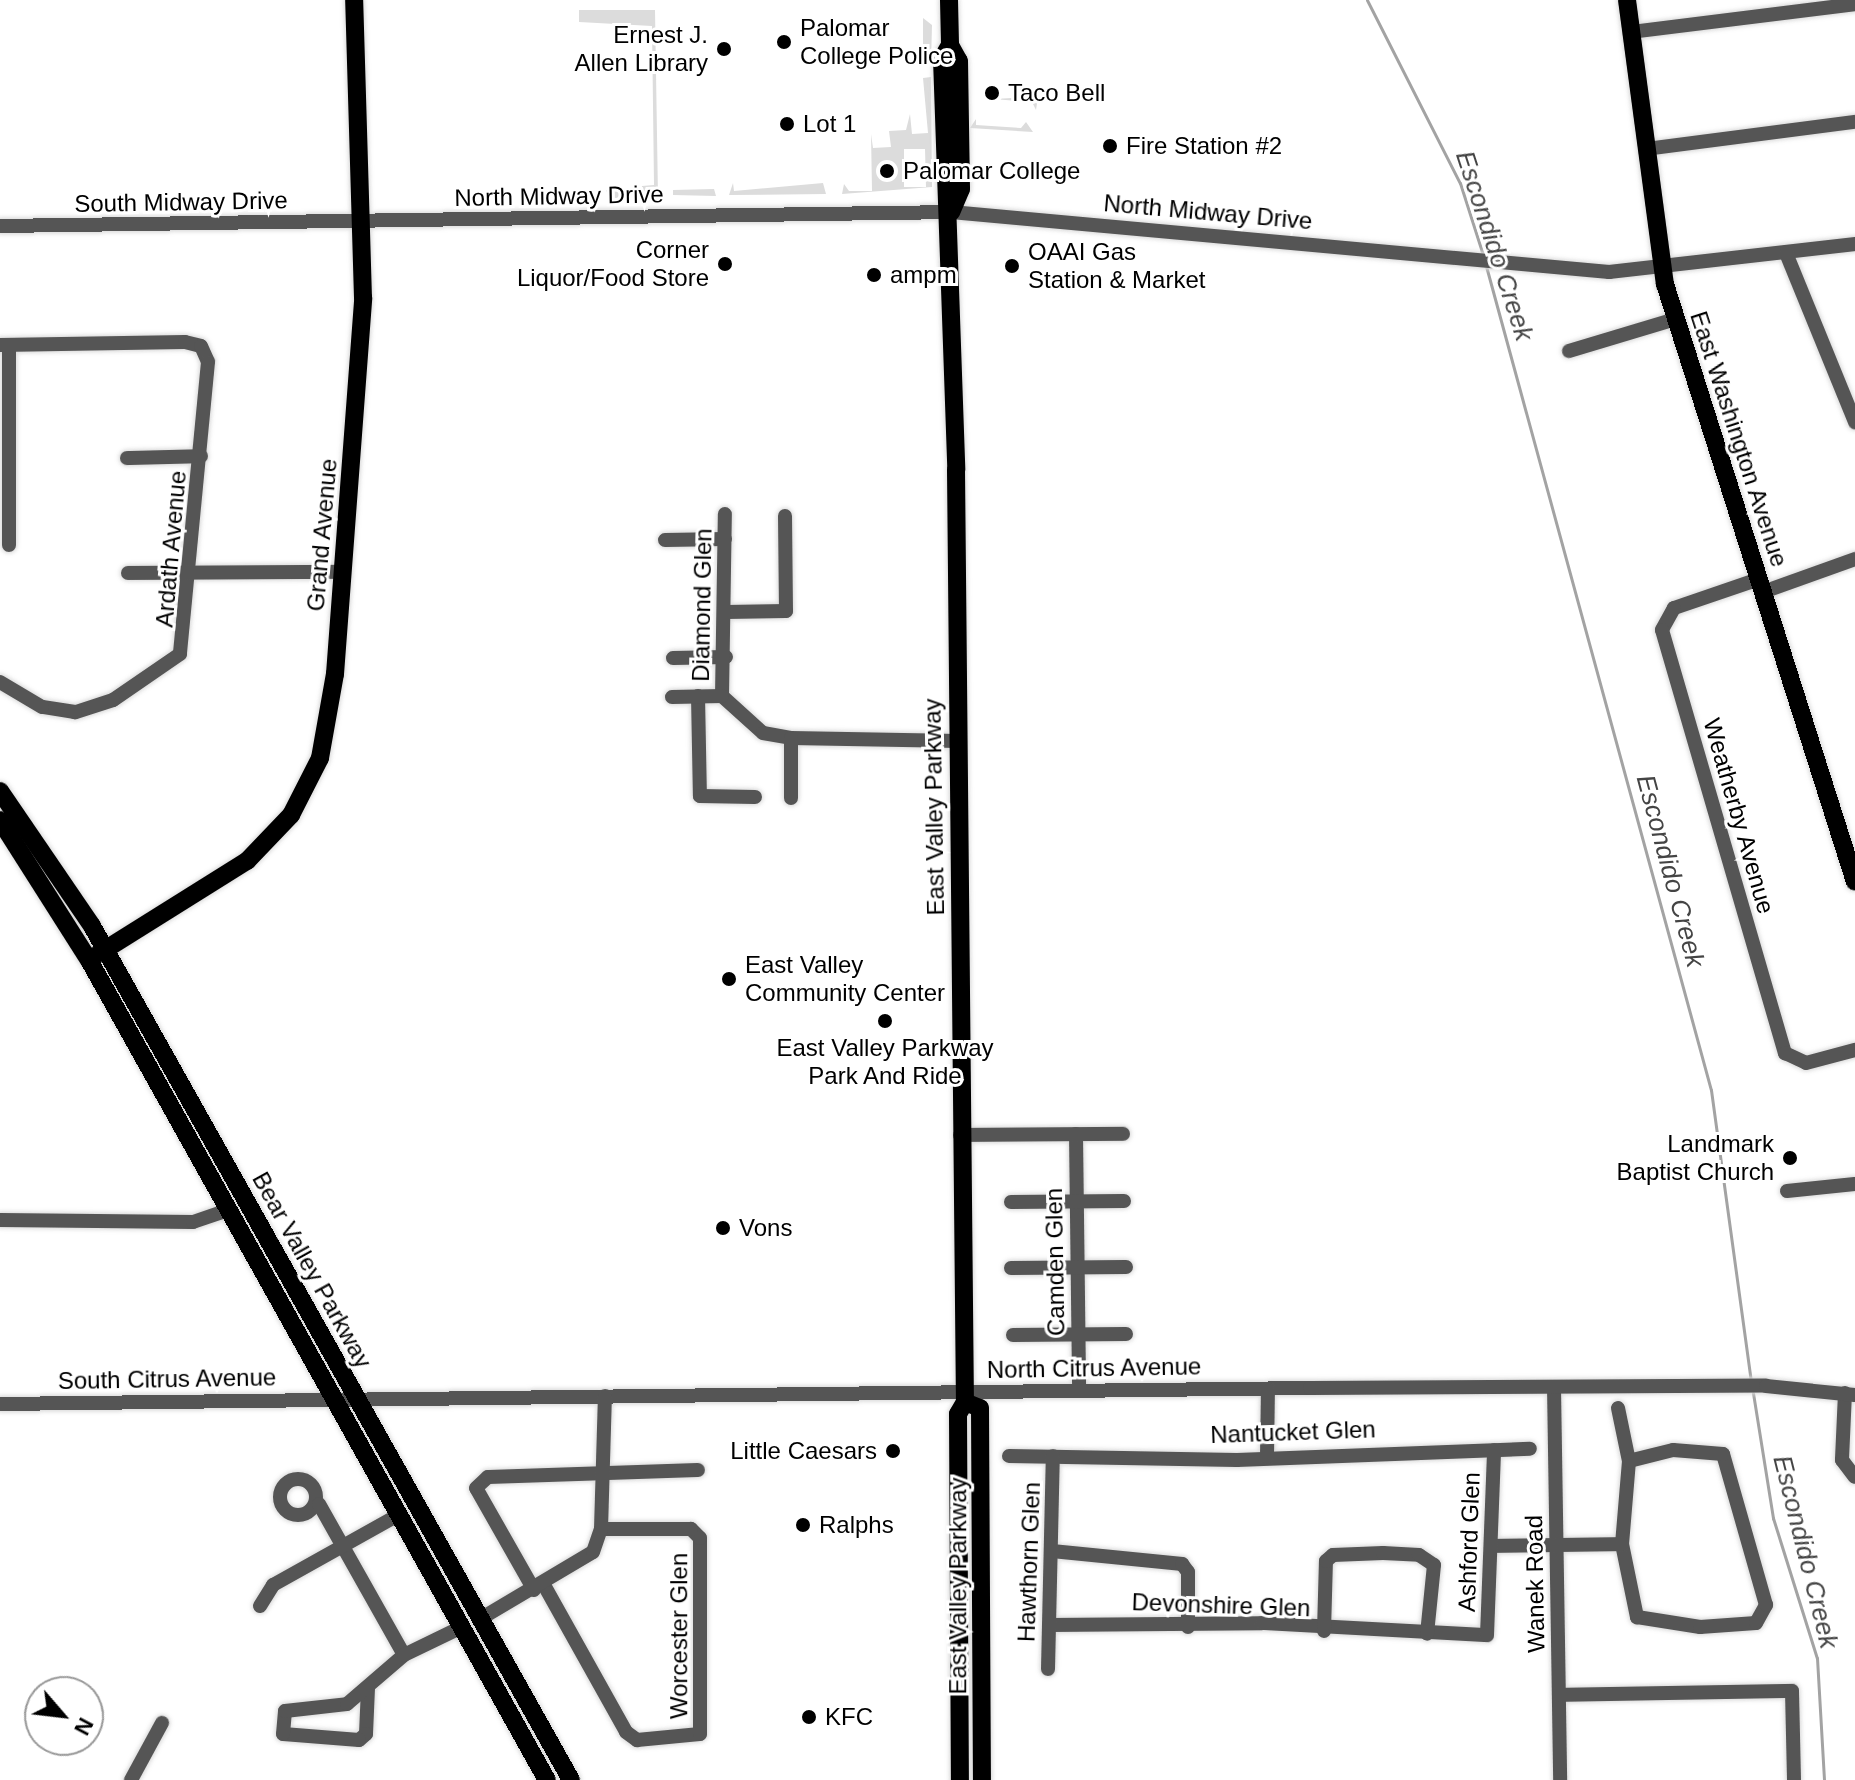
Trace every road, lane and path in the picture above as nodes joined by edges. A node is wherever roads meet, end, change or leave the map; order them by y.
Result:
1 (354, 0) edge
2 (949, 0) edge
3 (1627, 0) edge
4 (1855, 4) edge
5 (1631, 32) junction
6 (1855, 122) edge
7 (1646, 149) junction
8 (951, 212) junction
9 (362, 222) junction
10 (0, 226) edge
11 (1855, 244) edge
12 (1786, 253) junction
13 (1662, 270) junction
14 (1676, 319) junction
15 (4, 345) edge
16 (1569, 351) dead end
17 (1855, 422) edge
18 (201, 456) junction
19 (127, 458) dead end
20 (725, 514) dead end
21 (785, 516) dead end
22 (725, 539) junction
23 (665, 540) dead end
24 (9, 545) dead end
25 (1855, 559) edge
26 (191, 572) junction
27 (343, 572) junction
28 (128, 573) dead end
29 (1761, 586) junction
30 (726, 612) junction
31 (726, 657) junction
32 (673, 658) dead end
33 (0, 682) edge
34 (698, 696) junction
35 (722, 696) junction
36 (672, 697) dead end
37 (791, 738) junction
38 (959, 741) junction
39 (0, 791) edge
40 (755, 797) dead end
41 (791, 798) dead end
42 (0, 820) edge
43 (1855, 882) edge
44 (105, 949) junction
45 (89, 960) junction
46 (1855, 1050) edge
47 (1076, 1134) junction
48 (1123, 1134) dead end
49 (960, 1135) junction
50 (1855, 1184) edge
51 (1787, 1191) dead end
52 (1076, 1201) junction
53 (1124, 1201) dead end
54 (1011, 1202) dead end
55 (227, 1210) junction
56 (0, 1220) edge
57 (1077, 1267) junction
58 (1126, 1267) dead end
59 (1011, 1268) dead end
60 (1078, 1334) junction
61 (1126, 1334) dead end
62 (1013, 1335) dead end
63 (1554, 1387) junction
64 (1079, 1389) junction
65 (1268, 1389) junction
66 (1850, 1394) edge
67 (605, 1396) junction
68 (964, 1397) junction
69 (334, 1398) junction
70 (356, 1398) junction
71 (0, 1404) edge
72 (1618, 1408) dead end
73 (1530, 1449) dead end
74 (1494, 1450) junction
75 (1009, 1456) dead end
76 (1053, 1456) junction
77 (1267, 1457) junction
78 (1629, 1461) junction
79 (698, 1470) dead end
80 (601, 1471) junction
81 (1855, 1477) edge
82 (319, 1504) dead end
83 (398, 1515) junction
84 (601, 1529) junction
85 (343, 1544) junction
86 (1622, 1544) junction
87 (1557, 1545) junction
88 (1494, 1546) junction
89 (1052, 1551) junction
90 (539, 1588) junction
91 (260, 1606) dead end
92 (958, 1618) junction
93 (480, 1619) junction
94 (1049, 1625) junction
95 (462, 1627) junction
96 (1188, 1627) junction
97 (1324, 1631) junction
98 (1427, 1634) junction
99 (1487, 1635) joint
100 (404, 1655) junction
101 (1048, 1669) dead end
102 (982, 1678) junction
103 (368, 1688) junction
104 (1559, 1695) junction
105 (162, 1723) dead end
106 (131, 1780) edge
107 (547, 1780) edge
108 (571, 1780) edge
109 (960, 1780) edge
110 (982, 1780) edge
111 (1560, 1780) edge
112 (1794, 1780) edge

1 - 9 main road, Grand Avenue
2 - 8 main road, East Valley Parkway
3 - 5 main road, East Washington Avenue
4 - 5 street
5 - 7 main road, East Washington Avenue
6 - 7 street
7 - 13 main road, East Washington Avenue
8 - 9 street, North Midway Drive
8 - 13 street, North Midway Drive
8 - 38 main road, East Valley Parkway
9 - 10 street, South Midway Drive
9 - 27 main road, Grand Avenue
11 - 12 street, North Midway Drive
12 - 13 street, North Midway Drive
12 - 17 street
13 - 14 main road, East Washington Avenue
14 - 16 street
14 - 29 main road, East Washington Avenue
15 - 18 street, Ardath Avenue
15 - 24 street
18 - 19 street
18 - 26 street, Ardath Avenue
20 - 22 street, Diamond Glen
21 - 30 street
22 - 23 street
22 - 30 street, Diamond Glen
25 - 29 street, Weatherby Avenue
26 - 27 street
26 - 28 street
26 - 33 street, Ardath Avenue
27 - 44 main road, Grand Avenue
29 - 43 main road, East Washington Avenue
29 - 46 street, Weatherby Avenue
30 - 31 street, Diamond Glen
31 - 32 street
31 - 35 street, Diamond Glen
34 - 35 street
34 - 36 street
34 - 40 street
35 - 37 street
37 - 38 street
37 - 41 street
38 - 49 main road, East Valley Parkway
39 - 44 main road, Bear Valley Parkway
42 - 45 main road, Bear Valley Parkway
44 - 45 main road, Grand Avenue
44 - 70 main road, Bear Valley Parkway
45 - 55 main road, Bear Valley Parkway
47 - 48 street
47 - 49 street
47 - 52 street, Camden Glen
49 - 68 main road, East Valley Parkway
50 - 51 street
52 - 53 street
52 - 54 street
52 - 57 street, Camden Glen
55 - 56 street
55 - 69 main road, Bear Valley Parkway
57 - 58 street
57 - 59 street
57 - 60 street, Camden Glen
60 - 61 street
60 - 62 street
60 - 64 street, Camden Glen
63 - 65 street, North Citrus Avenue
63 - 66 street, North Citrus Avenue
63 - 87 street, Wanek Road
64 - 65 street, North Citrus Avenue
64 - 68 street, North Citrus Avenue
65 - 77 street
66 - 81 street
67 - 68 street, North Citrus Avenue
67 - 70 street, North Citrus Avenue
67 - 80 street
68 - 92 main road, East Valley Parkway
68 - 102 main road, East Valley Parkway
69 - 70 street, North Citrus Avenue
69 - 71 street, South Citrus Avenue
69 - 83 main road, Bear Valley Parkway
70 - 93 main road, Bear Valley Parkway
72 - 78 street
73 - 74 street, Nantucket Glen
74 - 77 street, Nantucket Glen
74 - 88 street, Ashford Glen
75 - 76 street, Nantucket Glen
76 - 77 street, Nantucket Glen
76 - 89 street, Hawthorn Glen
78 - 86 street
78 - 86 street
79 - 80 street
80 - 84 street
80 - 90 street
82 - 85 street
83 - 85 street
83 - 95 main road, Bear Valley Parkway
84 - 90 street
84 - 90 street, Worcester Glen
85 - 91 street
85 - 100 street
86 - 87 street
87 - 88 street
87 - 104 street, Wanek Road
88 - 99 street, Ashford Glen
89 - 94 street, Hawthorn Glen
89 - 96 street
90 - 93 street
92 - 102 main road
92 - 109 main road, East Valley Parkway
93 - 108 main road, Bear Valley Parkway
94 - 96 street, Devonshire Glen
94 - 101 street, Hawthorn Glen
95 - 100 street
95 - 107 main road, Bear Valley Parkway
96 - 97 street, Devonshire Glen
97 - 98 street, Devonshire Glen
97 - 98 street
98 - 99 street, Devonshire Glen
100 - 103 street
102 - 110 main road, East Valley Parkway
103 - 103 street
104 - 111 street, Wanek Road
104 - 112 street
105 - 106 street

